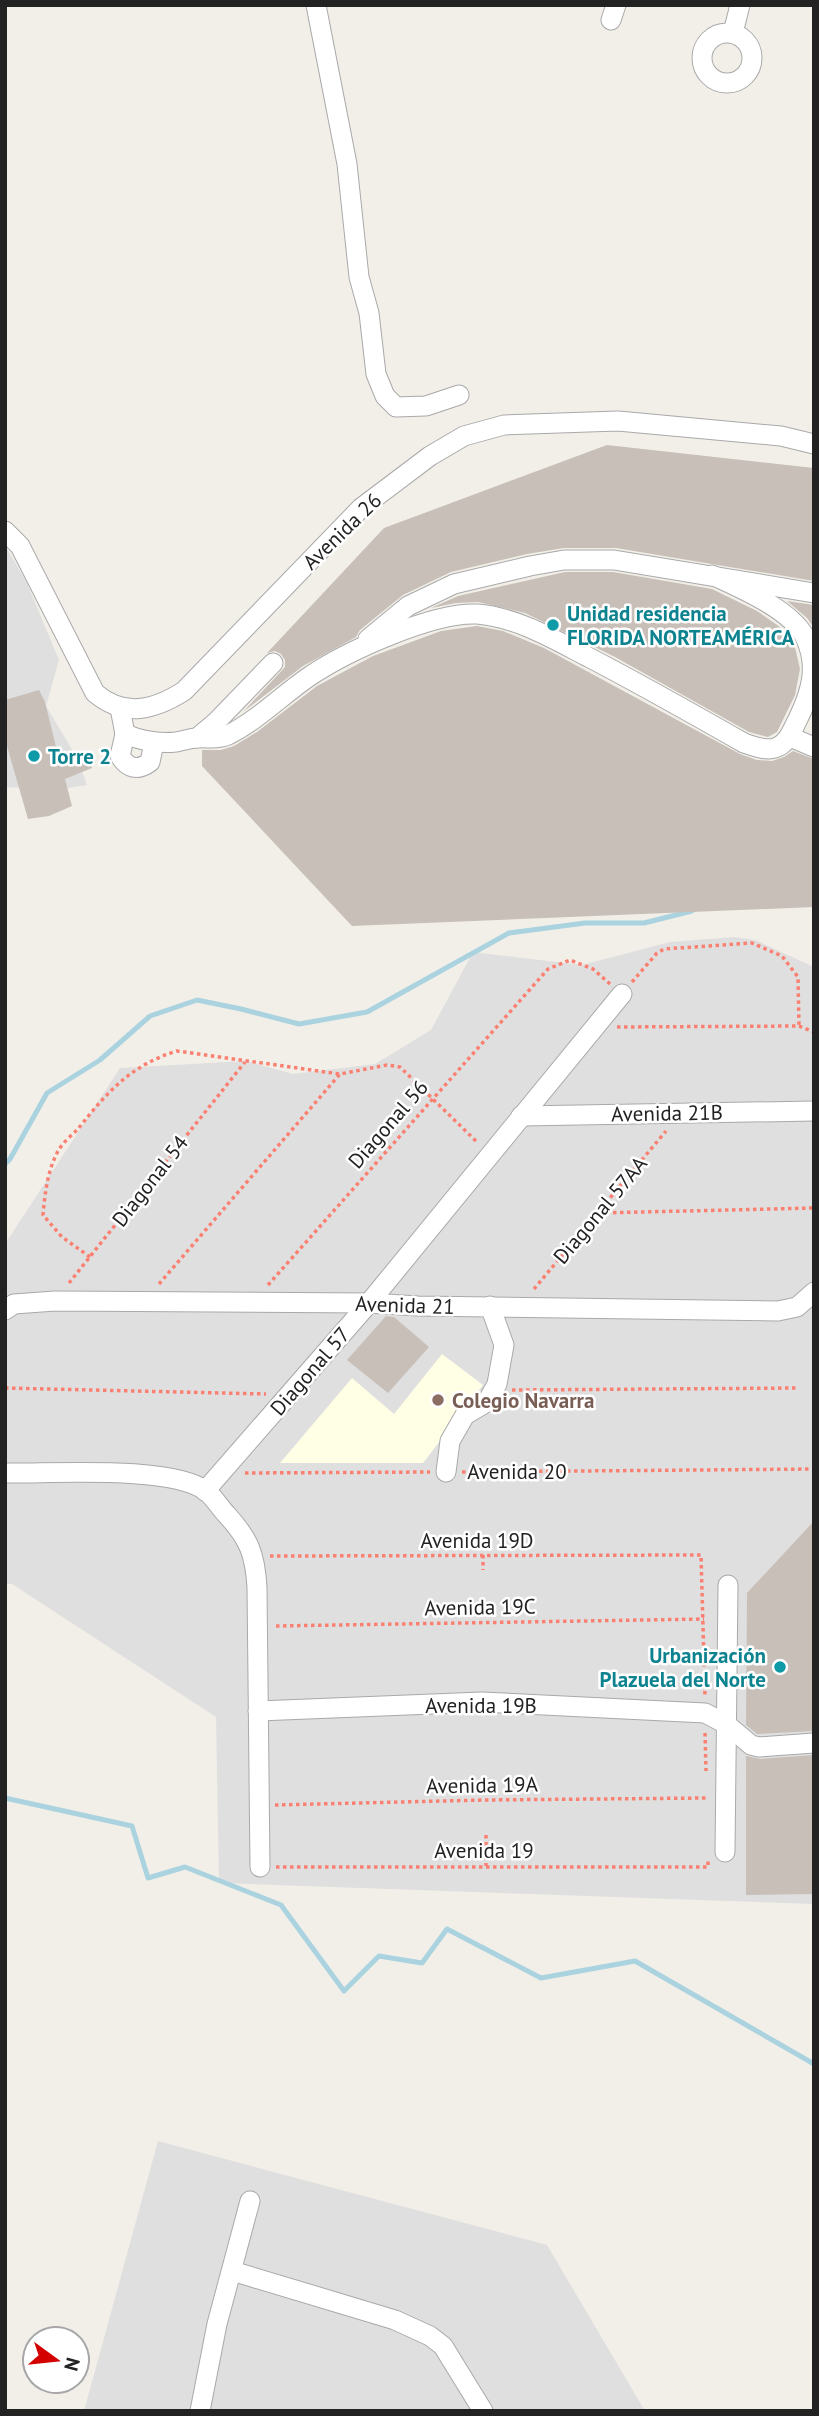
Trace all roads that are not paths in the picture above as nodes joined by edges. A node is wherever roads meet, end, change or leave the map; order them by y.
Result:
1 (316, 5) edge
2 (740, 5) edge
3 (733, 33) dead end
4 (459, 395) dead end
5 (814, 444) edge
6 (5, 531) edge
7 (712, 575) junction
8 (814, 593) edge
9 (356, 649) junction
10 (273, 663) dead end
11 (120, 708) junction
12 (125, 734) junction
13 (790, 737) junction
14 (197, 738) junction
15 (153, 743) junction
16 (814, 747) edge
17 (622, 995) road end
18 (814, 1111) edge
19 (521, 1116) junction
20 (814, 1292) edge
21 (369, 1303) junction
22 (490, 1306) junction
23 (10, 1307) edge
24 (446, 1472) road end
25 (5, 1473) edge
26 (205, 1491) junction
27 (728, 1585) dead end
28 (258, 1711) junction
29 (726, 1724) junction
30 (814, 1743) edge
31 (725, 1852) dead end
32 (260, 1867) road end
33 (250, 2202) dead end
34 (232, 2271) junction
35 (200, 2411) edge
36 (482, 2411) edge

1 - 4 street
2 - 3 street
5 - 11 street, Avenida 26
6 - 11 street
7 - 8 street
7 - 9 street
7 - 13 street
9 - 13 street
9 - 14 street
10 - 14 street
11 - 12 street
12 - 15 street
12 - 15 street
13 - 16 street
14 - 15 street
17 - 19 street, Diagonal 57
18 - 19 street, Avenida 21B
19 - 21 street, Diagonal 57
20 - 22 street, Avenida 21
21 - 22 street, Avenida 21
21 - 23 street, Avenida 21
21 - 26 street, Diagonal 57
22 - 24 street
25 - 26 street
26 - 28 street
27 - 29 street
28 - 29 street, Avenida 19B
28 - 32 street
29 - 30 street
29 - 31 street
33 - 34 street
34 - 35 street
34 - 36 street

